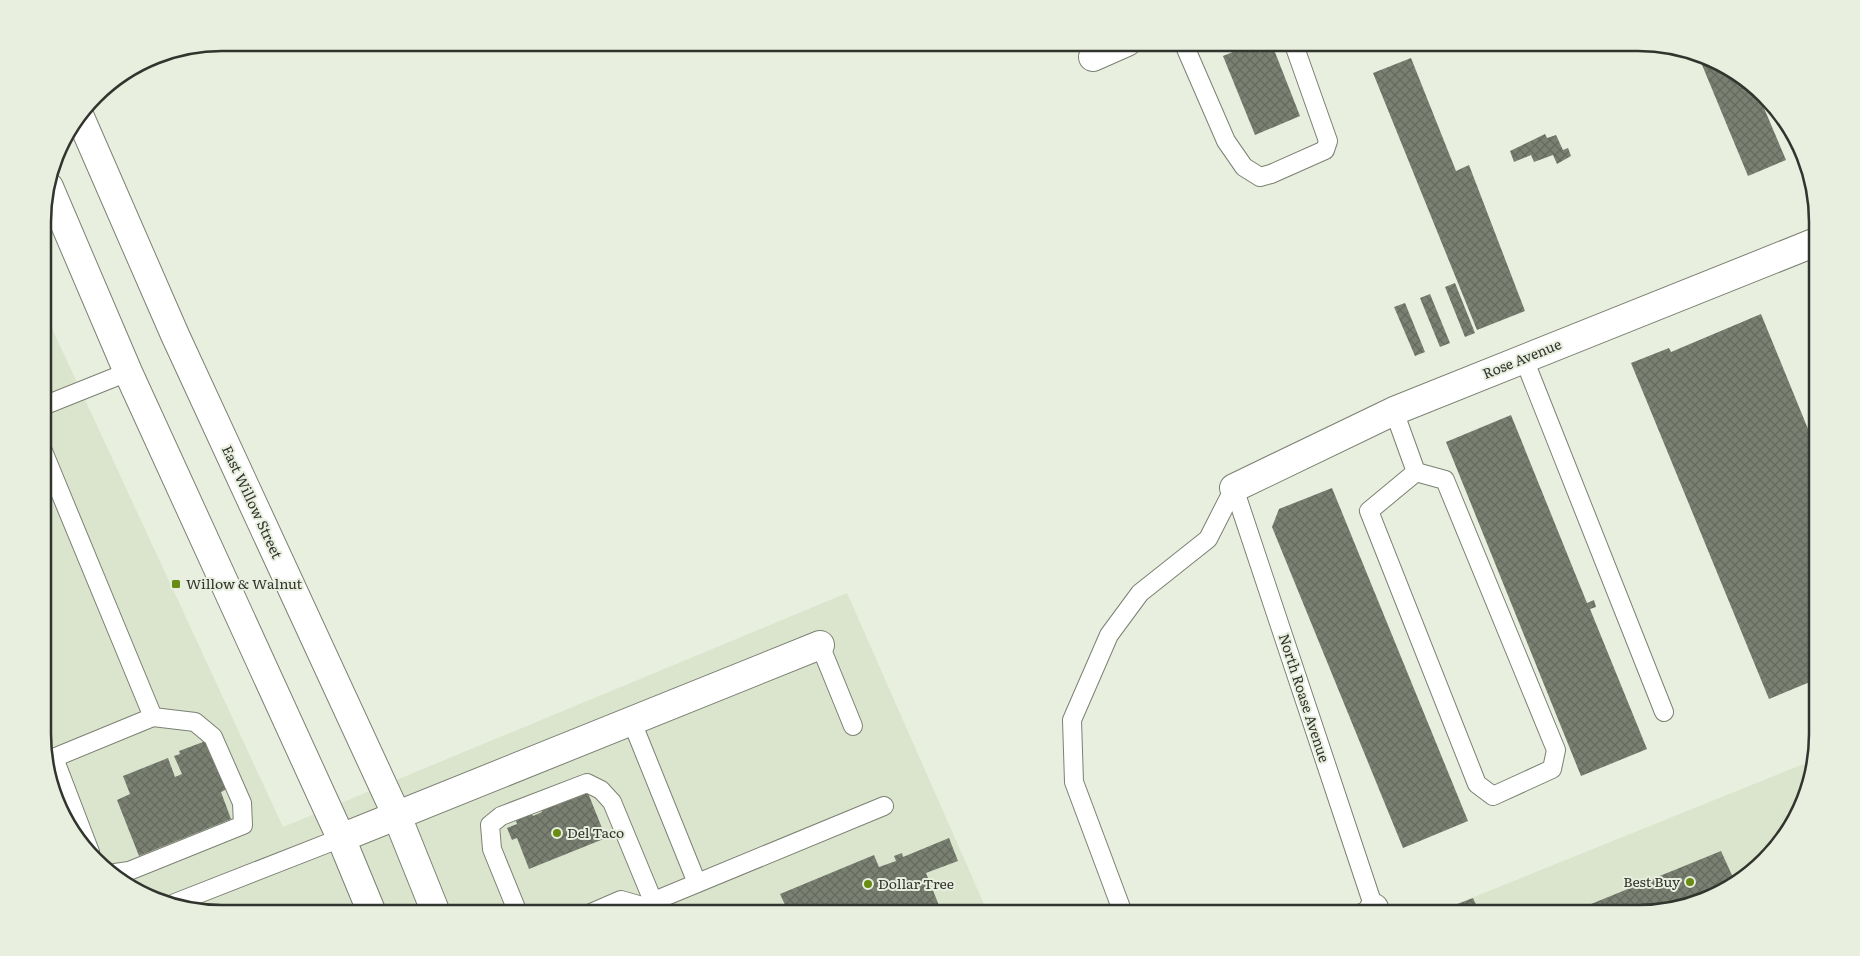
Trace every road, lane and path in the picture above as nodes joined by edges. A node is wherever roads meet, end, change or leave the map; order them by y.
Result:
1 (1107, 51) edge
2 (1187, 51) edge
3 (1296, 51) edge
4 (1093, 58) dead end
5 (83, 123) edge
6 (53, 197) edge
7 (1809, 245) edge
8 (1524, 359) junction
9 (128, 372) junction
10 (52, 403) edge
11 (1394, 411) junction
12 (52, 472) edge
13 (1416, 472) junction
14 (1234, 488) junction
15 (820, 646) joint
16 (1664, 712) dead end
17 (153, 717) junction
18 (632, 722) junction
19 (853, 726) dead end
20 (53, 759) edge
21 (56, 775) edge
22 (884, 806) dead end
23 (397, 816) junction
24 (80, 829) edge
25 (341, 838) junction
26 (122, 872) edge
27 (697, 883) junction
28 (183, 900) edge
29 (1120, 904) edge
30 (1368, 904) edge
31 (368, 905) edge
32 (432, 905) edge
33 (515, 905) edge
34 (610, 905) edge
35 (638, 905) edge
36 (646, 905) edge
37 (652, 905) edge

1 - 4 main road
2 - 3 lane
5 - 23 main road, East Willow Street
6 - 9 main road
7 - 8 main road, Rose Avenue
8 - 11 main road, Rose Avenue
8 - 16 lane
9 - 10 lane
9 - 25 main road
11 - 13 lane
11 - 14 main road, Rose Avenue
12 - 17 lane
13 - 13 lane
14 - 29 lane
14 - 30 lane, North Roase Avenue
15 - 18 main road
15 - 19 lane
17 - 20 lane
17 - 26 lane
18 - 23 main road
18 - 27 lane
21 - 24 lane
22 - 27 lane
23 - 25 main road
23 - 32 main road, East Willow Street
25 - 28 lane
25 - 31 main road
27 - 37 lane
33 - 36 lane
34 - 35 lane

